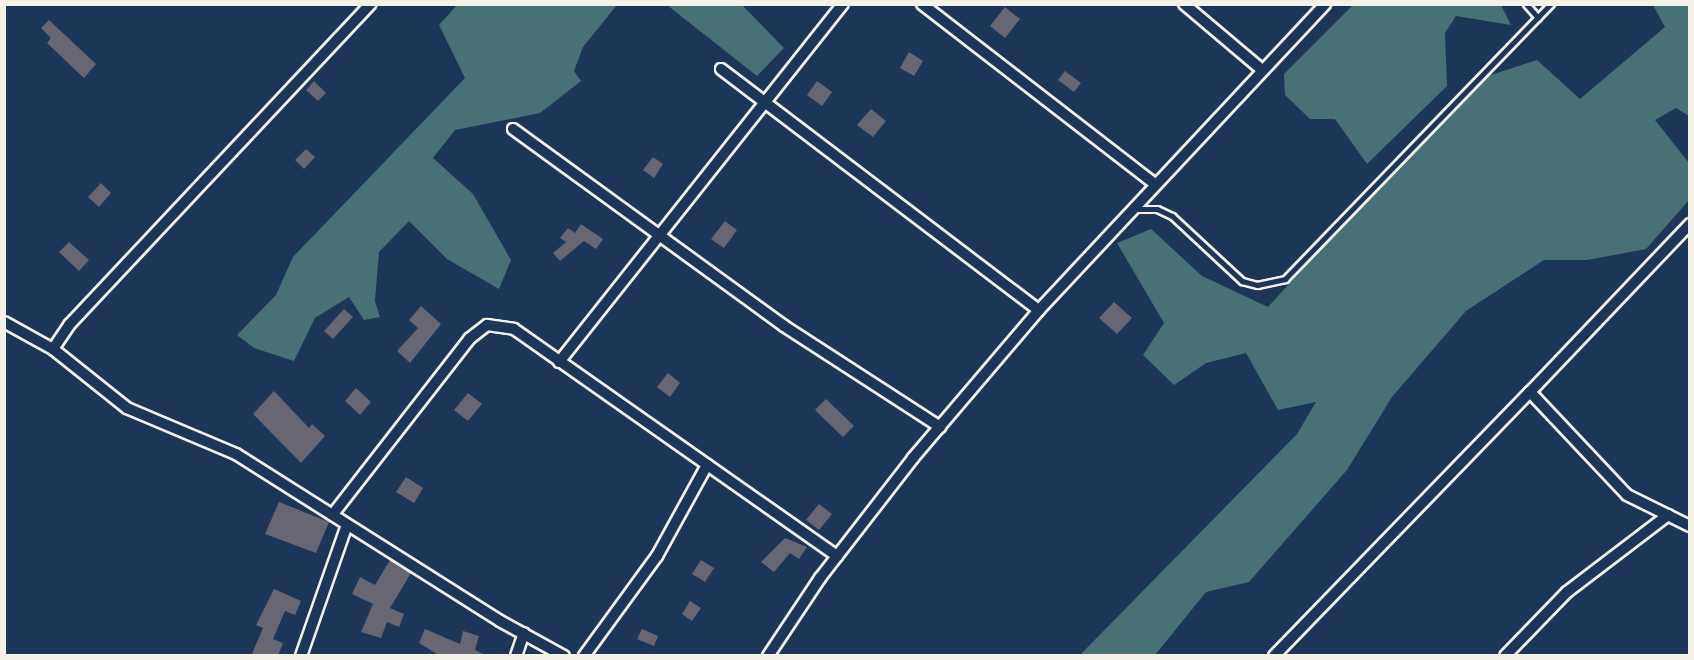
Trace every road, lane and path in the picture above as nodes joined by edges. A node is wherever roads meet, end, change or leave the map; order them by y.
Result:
1 (371, 4) edge
2 (843, 4) edge
3 (922, 4) edge
4 (1184, 4) edge
5 (1325, 4) edge
6 (1526, 4) edge
7 (1551, 4) edge
8 (1538, 18) junction
9 (721, 69) dead end
10 (1261, 69) junction
11 (764, 104) junction
12 (513, 129) dead end
13 (1155, 184) junction
14 (1131, 210) junction
15 (1689, 224) edge
16 (660, 234) junction
17 (1039, 310) junction
18 (4, 322) edge
19 (53, 349) junction
20 (559, 362) junction
21 (1530, 392) junction
22 (940, 427) junction
23 (707, 465) junction
24 (333, 514) junction
25 (1668, 515) junction
26 (346, 525) junction
27 (1689, 525) edge
28 (837, 556) junction
29 (524, 633) junction
30 (1279, 654) edge
31 (301, 656) edge
32 (516, 656) edge
33 (564, 656) edge
34 (584, 656) edge
35 (768, 656) edge
36 (1505, 656) edge

1 - 19 street
2 - 11 street
3 - 13 street
4 - 10 street
5 - 10 street
6 - 8 lane
7 - 8 lane
8 - 14 lane
9 - 11 street
10 - 13 street
11 - 16 street
11 - 17 street
12 - 16 street
13 - 14 street
14 - 17 street
15 - 21 street
16 - 20 street
16 - 22 street
17 - 22 street
18 - 19 street
19 - 24 street
20 - 23 street
20 - 24 street
21 - 25 street
21 - 30 street
22 - 28 street
23 - 28 street
23 - 34 street
24 - 26 street
25 - 27 street
25 - 36 street
26 - 29 street
26 - 31 street
28 - 35 street
29 - 32 street
29 - 33 street

